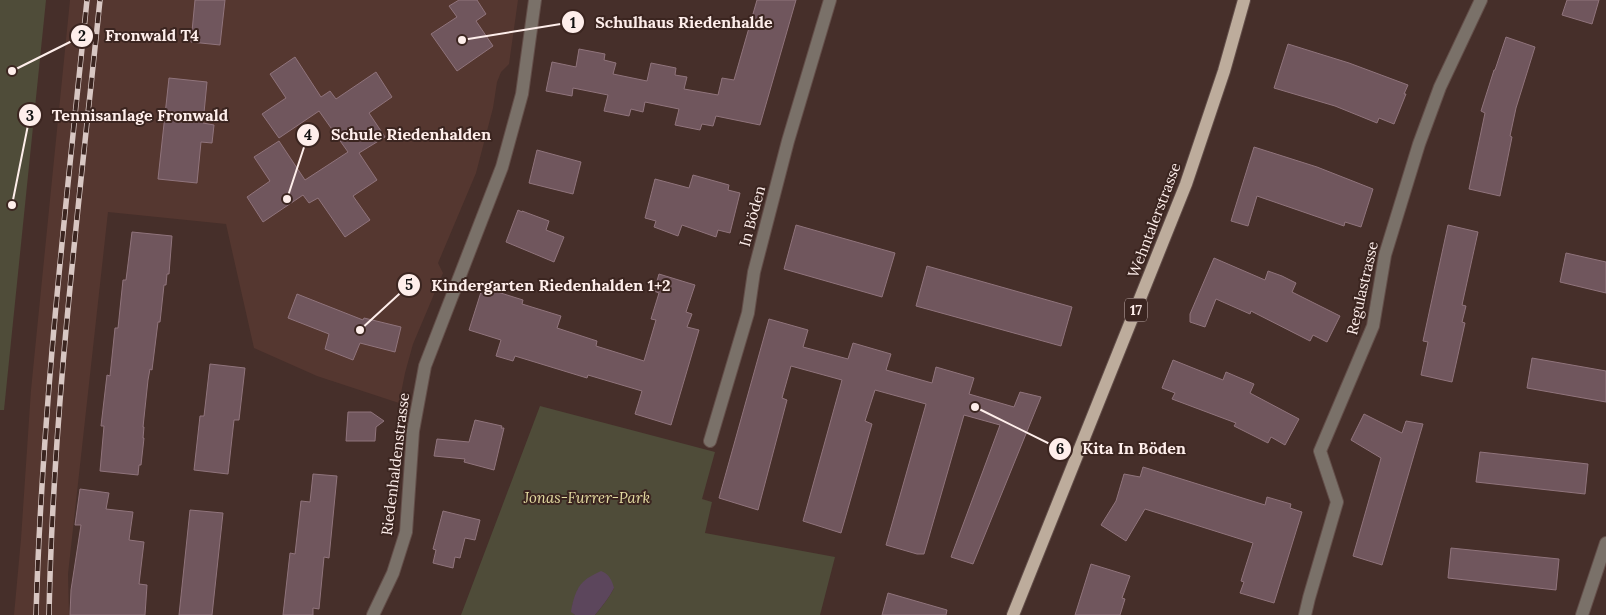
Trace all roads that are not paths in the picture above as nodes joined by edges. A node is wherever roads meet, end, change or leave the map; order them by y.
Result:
1 (535, 0) edge
2 (830, 0) edge
3 (1244, 0) edge
4 (1481, 0) edge
5 (710, 442) dead end
6 (1606, 543) edge
7 (373, 615) edge
8 (1013, 615) edge
9 (1305, 615) edge
10 (1582, 615) edge

1 - 7 street, Riedenhaldenstrasse
2 - 5 street, In Böden
3 - 8 main road, Wehntalerstrasse / 17
4 - 9 street, Regulastrasse
6 - 10 street

